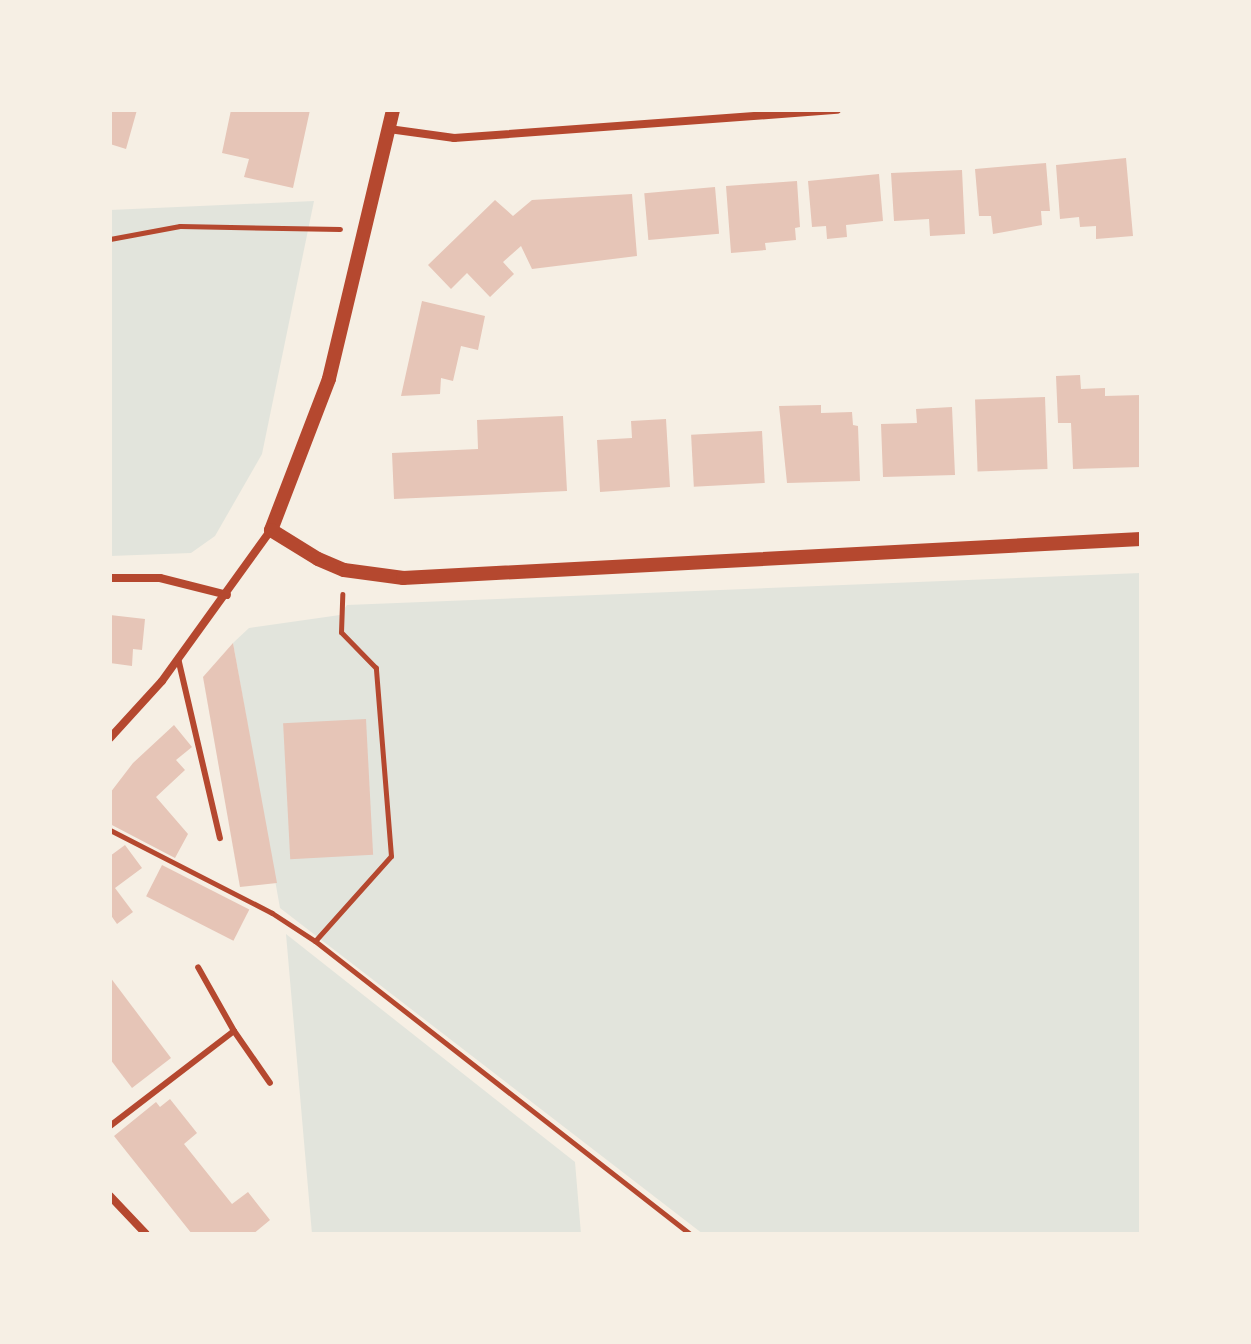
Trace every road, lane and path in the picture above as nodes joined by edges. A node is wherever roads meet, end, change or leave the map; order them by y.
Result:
1 (393, 110) edge
2 (837, 110) edge
3 (389, 129) junction
4 (364, 231) junction
5 (110, 239) edge
6 (271, 530) junction
7 (1141, 539) edge
8 (344, 570) junction
9 (110, 578) edge
10 (227, 595) junction
11 (178, 658) junction
12 (110, 738) edge
13 (110, 830) edge
14 (220, 838) dead end
15 (315, 941) junction
16 (198, 967) dead end
17 (234, 1031) junction
18 (270, 1083) dead end
19 (110, 1126) edge
20 (110, 1196) edge
21 (146, 1234) edge
22 (690, 1234) edge

1 - 3 street
2 - 3 street
3 - 4 street
4 - 5 path
4 - 6 street
6 - 8 street
6 - 10 street
7 - 8 street
8 - 15 path
9 - 10 street
10 - 11 street
11 - 12 street
11 - 14 lane
13 - 15 path
15 - 22 path
16 - 17 lane
17 - 18 lane
17 - 19 lane
20 - 21 street

